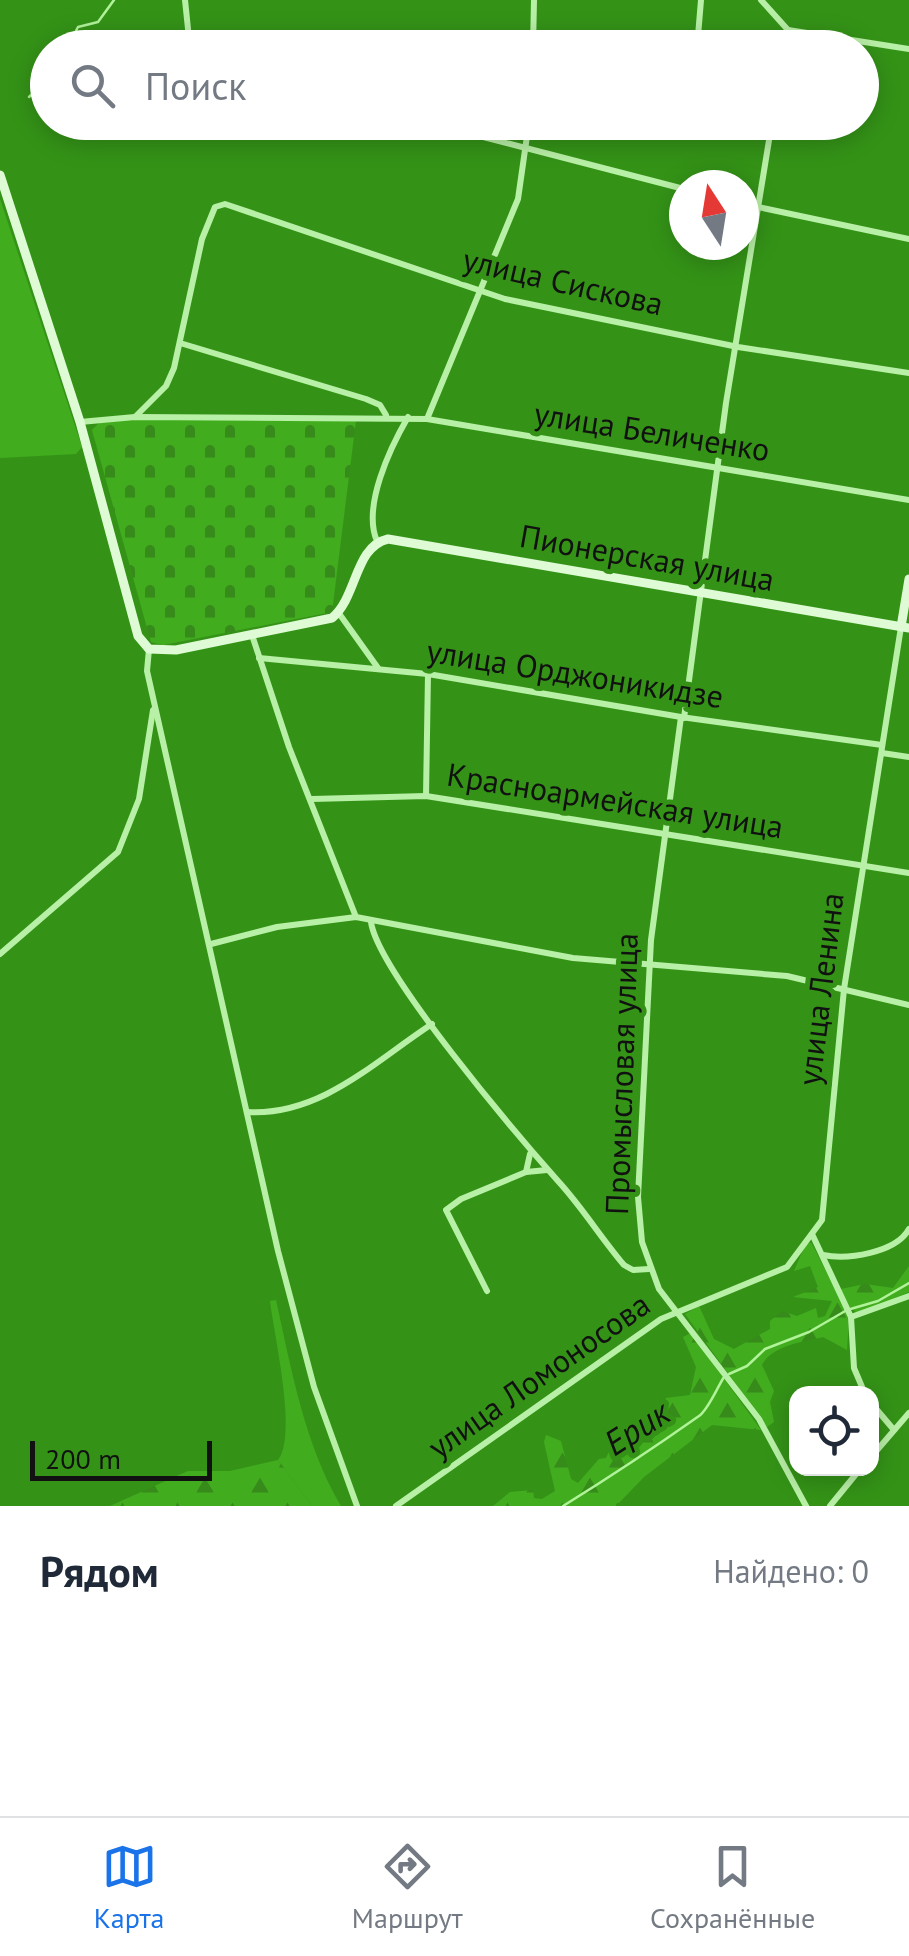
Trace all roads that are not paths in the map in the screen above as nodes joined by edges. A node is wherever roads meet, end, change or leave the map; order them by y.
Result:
1 (186, 0) edge
2 (534, 0) edge
3 (701, 0) edge
4 (762, 0) edge
5 (188, 30) edge
6 (533, 30) edge
7 (698, 30) edge
8 (788, 30) edge
9 (879, 44) edge
10 (909, 48) edge
11 (491, 140) edge
12 (528, 140) edge
13 (769, 140) edge
14 (528, 150) junction
15 (0, 175) edge
16 (669, 185) edge
17 (760, 208) junction
18 (909, 239) edge
19 (478, 292) junction
20 (180, 344) junction
21 (738, 347) junction
22 (909, 374) edge
23 (386, 416) junction
24 (135, 417) junction
25 (408, 418) junction
26 (427, 419) junction
27 (80, 422) junction
28 (717, 468) junction
29 (909, 500) edge
30 (377, 541) junction
31 (909, 579) edge
32 (699, 593) junction
33 (338, 612) junction
34 (905, 628) edge
35 (252, 635) junction
36 (149, 649) junction
37 (259, 658) junction
38 (378, 668) junction
39 (428, 674) junction
40 (154, 704) junction
41 (682, 717) junction
42 (882, 749) junction
43 (909, 757) edge
44 (426, 796) junction
45 (312, 799) junction
46 (664, 836) junction
47 (862, 865) junction
48 (909, 873) edge
49 (356, 917) junction
50 (371, 922) junction
51 (210, 944) junction
52 (0, 954) edge
53 (651, 962) junction
54 (844, 989) junction
55 (909, 1005) edge
56 (432, 1024) junction
57 (248, 1112) junction
58 (531, 1153) junction
59 (548, 1170) junction
60 (526, 1172) junction
61 (909, 1229) edge
62 (812, 1234) junction
63 (822, 1254) junction
64 (649, 1269) junction
65 (487, 1291) dead end
66 (909, 1296) edge
67 (676, 1312) junction
68 (851, 1317) junction
69 (862, 1386) edge
70 (879, 1412) edge
71 (909, 1413) edge
72 (894, 1430) junction
73 (879, 1448) edge
74 (854, 1476) edge
75 (357, 1506) edge
76 (396, 1506) edge
77 (806, 1506) edge
78 (830, 1506) edge

1 - 5 street
2 - 6 street
3 - 7 street
4 - 8 street
9 - 10 street
11 - 14 street
12 - 14 street
13 - 17 street, Промысловая улица
14 - 16 street
14 - 19 street
15 - 27 street
17 - 18 street
17 - 21 street, Промысловая улица
19 - 20 street, улица Сискова
19 - 21 street, улица Сискова
19 - 26 street
20 - 23 street, улица Беличенко
20 - 24 street
21 - 22 street, улица Сискова
21 - 28 street, Промысловая улица
23 - 24 street, улица Беличенко
23 - 25 street, улица Беличенко
24 - 27 street, улица Беличенко
25 - 26 street, улица Беличенко
25 - 30 street
26 - 28 street, улица Беличенко
27 - 36 street
28 - 29 street, улица Беличенко
28 - 32 street, Промысловая улица
30 - 32 street, Пионерская улица
30 - 33 street
31 - 34 street, улица Ленина
32 - 34 street, Пионерская улица
32 - 41 street, Промысловая улица
33 - 35 street
33 - 38 street
34 - 42 street, улица Ленина
35 - 36 street
35 - 37 street
36 - 40 street
37 - 38 street, улица Орджоникидзе
37 - 45 street
38 - 39 street, улица Орджоникидзе
39 - 41 street, улица Орджоникидзе
39 - 44 street
40 - 51 street
40 - 52 street
41 - 42 street, улица Орджоникидзе
41 - 46 street, Промысловая улица
42 - 43 street, улица Орджоникидзе
42 - 47 street, улица Ленина
44 - 45 street, Красноармейская улица
44 - 46 street, Красноармейская улица
45 - 49 street
46 - 47 street, Красноармейская улица
46 - 53 street, Промысловая улица
47 - 48 street, Красноармейская улица
47 - 54 street, улица Ленина
49 - 50 street
49 - 51 street
50 - 53 street
50 - 56 street
51 - 57 street
53 - 54 street
53 - 64 street, Промысловая улица
54 - 55 street
54 - 62 street, улица Ленина
56 - 57 street
56 - 58 street
57 - 75 street
58 - 59 street
58 - 60 street
59 - 60 street
59 - 64 street
60 - 65 street
61 - 63 street
62 - 63 street
62 - 67 street, улица Ломоносова
63 - 68 street
64 - 67 street, Промысловая улица
66 - 68 street
67 - 76 street, улица Ломоносова
67 - 77 street, Промысловая улица
68 - 69 street
70 - 72 street
71 - 72 street
72 - 73 street
74 - 78 street

